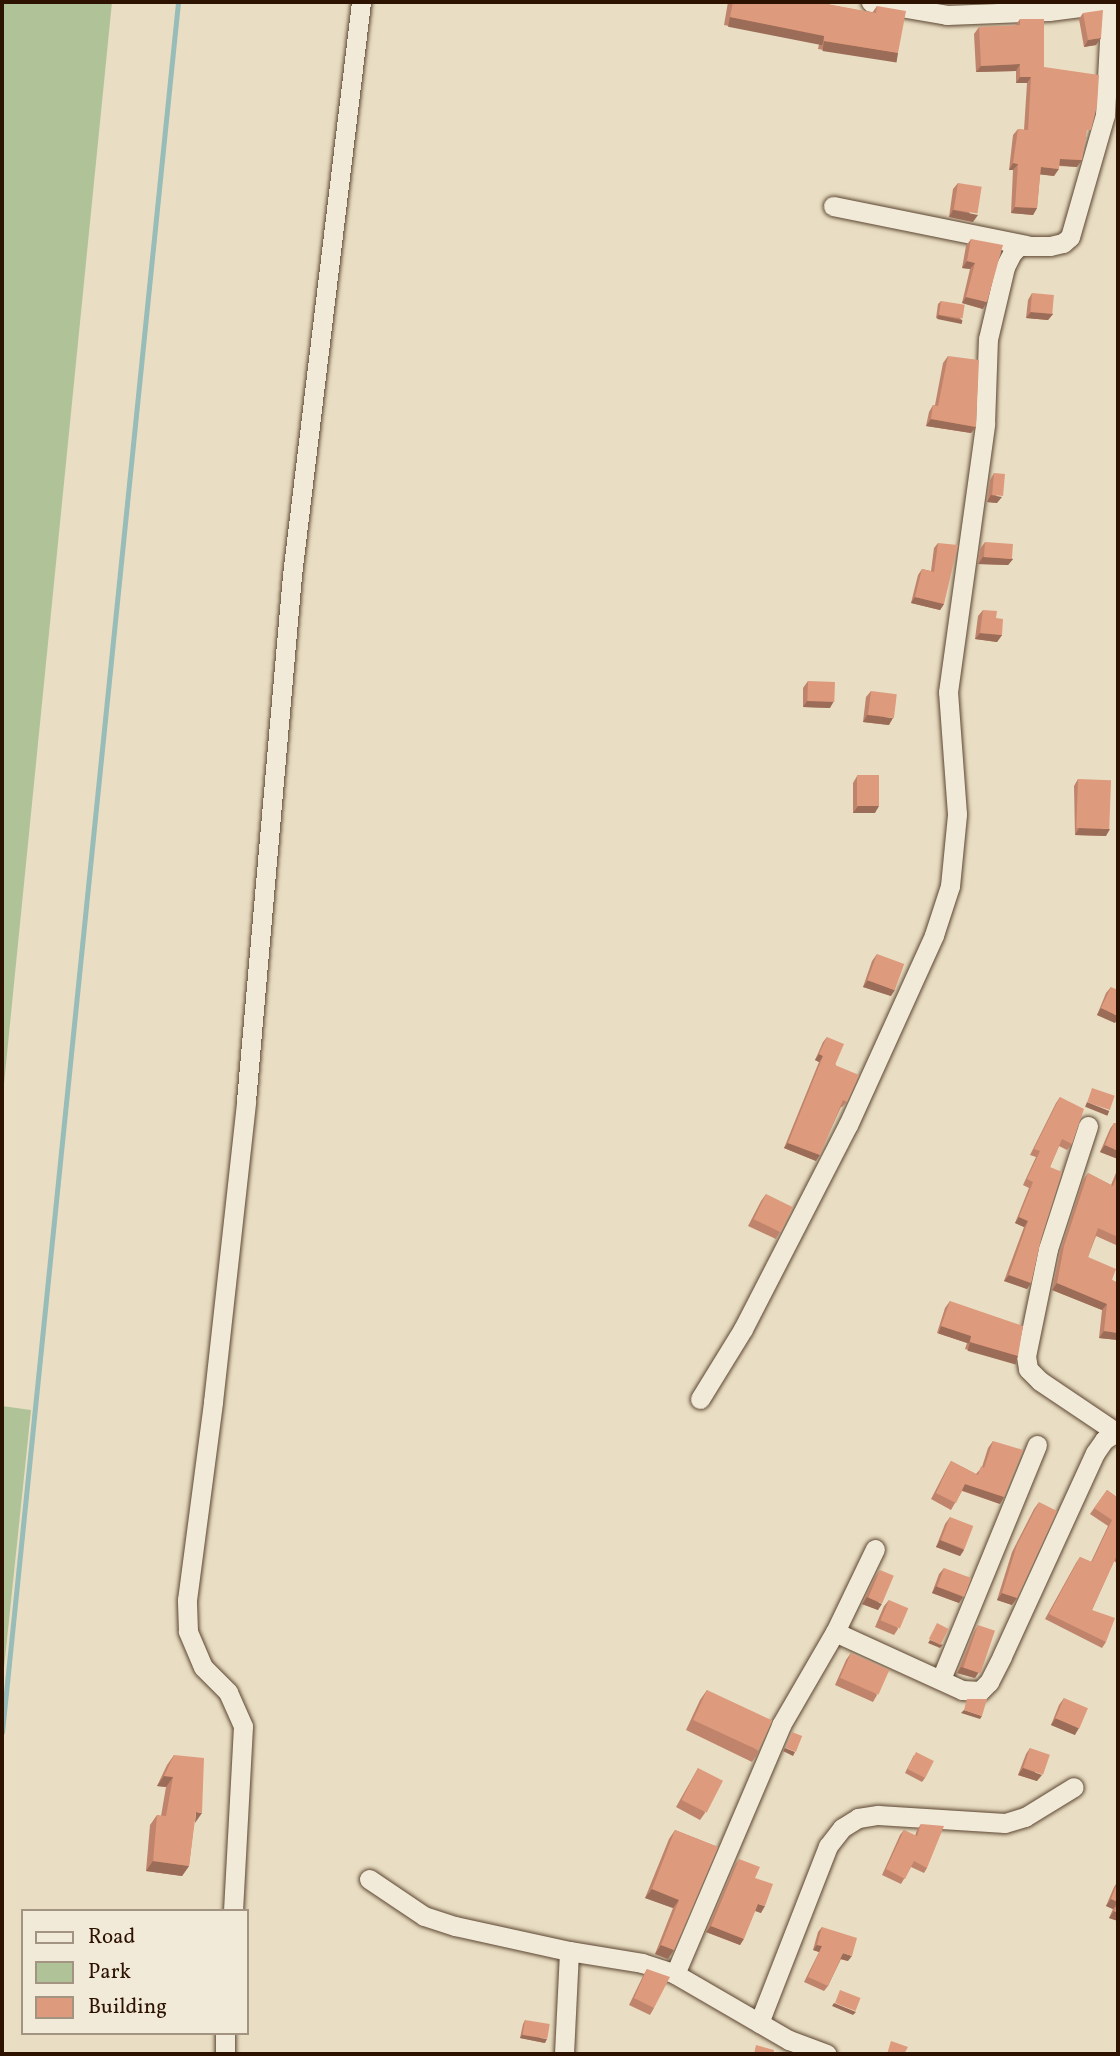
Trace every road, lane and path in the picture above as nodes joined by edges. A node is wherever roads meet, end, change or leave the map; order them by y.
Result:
1 (361, 2) edge
2 (871, 2) edge
3 (1105, 3) edge
4 (833, 206) dead end
5 (1026, 245) junction
6 (1088, 1126) dead end
7 (700, 1399) dead end
8 (1117, 1431) edge
9 (1037, 1444) dead end
10 (874, 1549) dead end
11 (835, 1632) junction
12 (940, 1679) junction
13 (1074, 1787) dead end
14 (369, 1879) dead end
15 (233, 1909) edge
16 (569, 1951) junction
17 (675, 1974) junction
18 (759, 2023) junction
19 (225, 2035) edge
20 (225, 2054) edge
21 (564, 2054) edge
22 (827, 2054) edge

1 - 15 street
2 - 3 street
3 - 5 street
4 - 5 street
5 - 7 street
6 - 8 street
8 - 12 street
9 - 12 street
10 - 11 street
11 - 12 street
11 - 17 street
13 - 18 street
14 - 16 street
16 - 17 street
16 - 21 street
17 - 18 street
18 - 22 street
19 - 20 street

